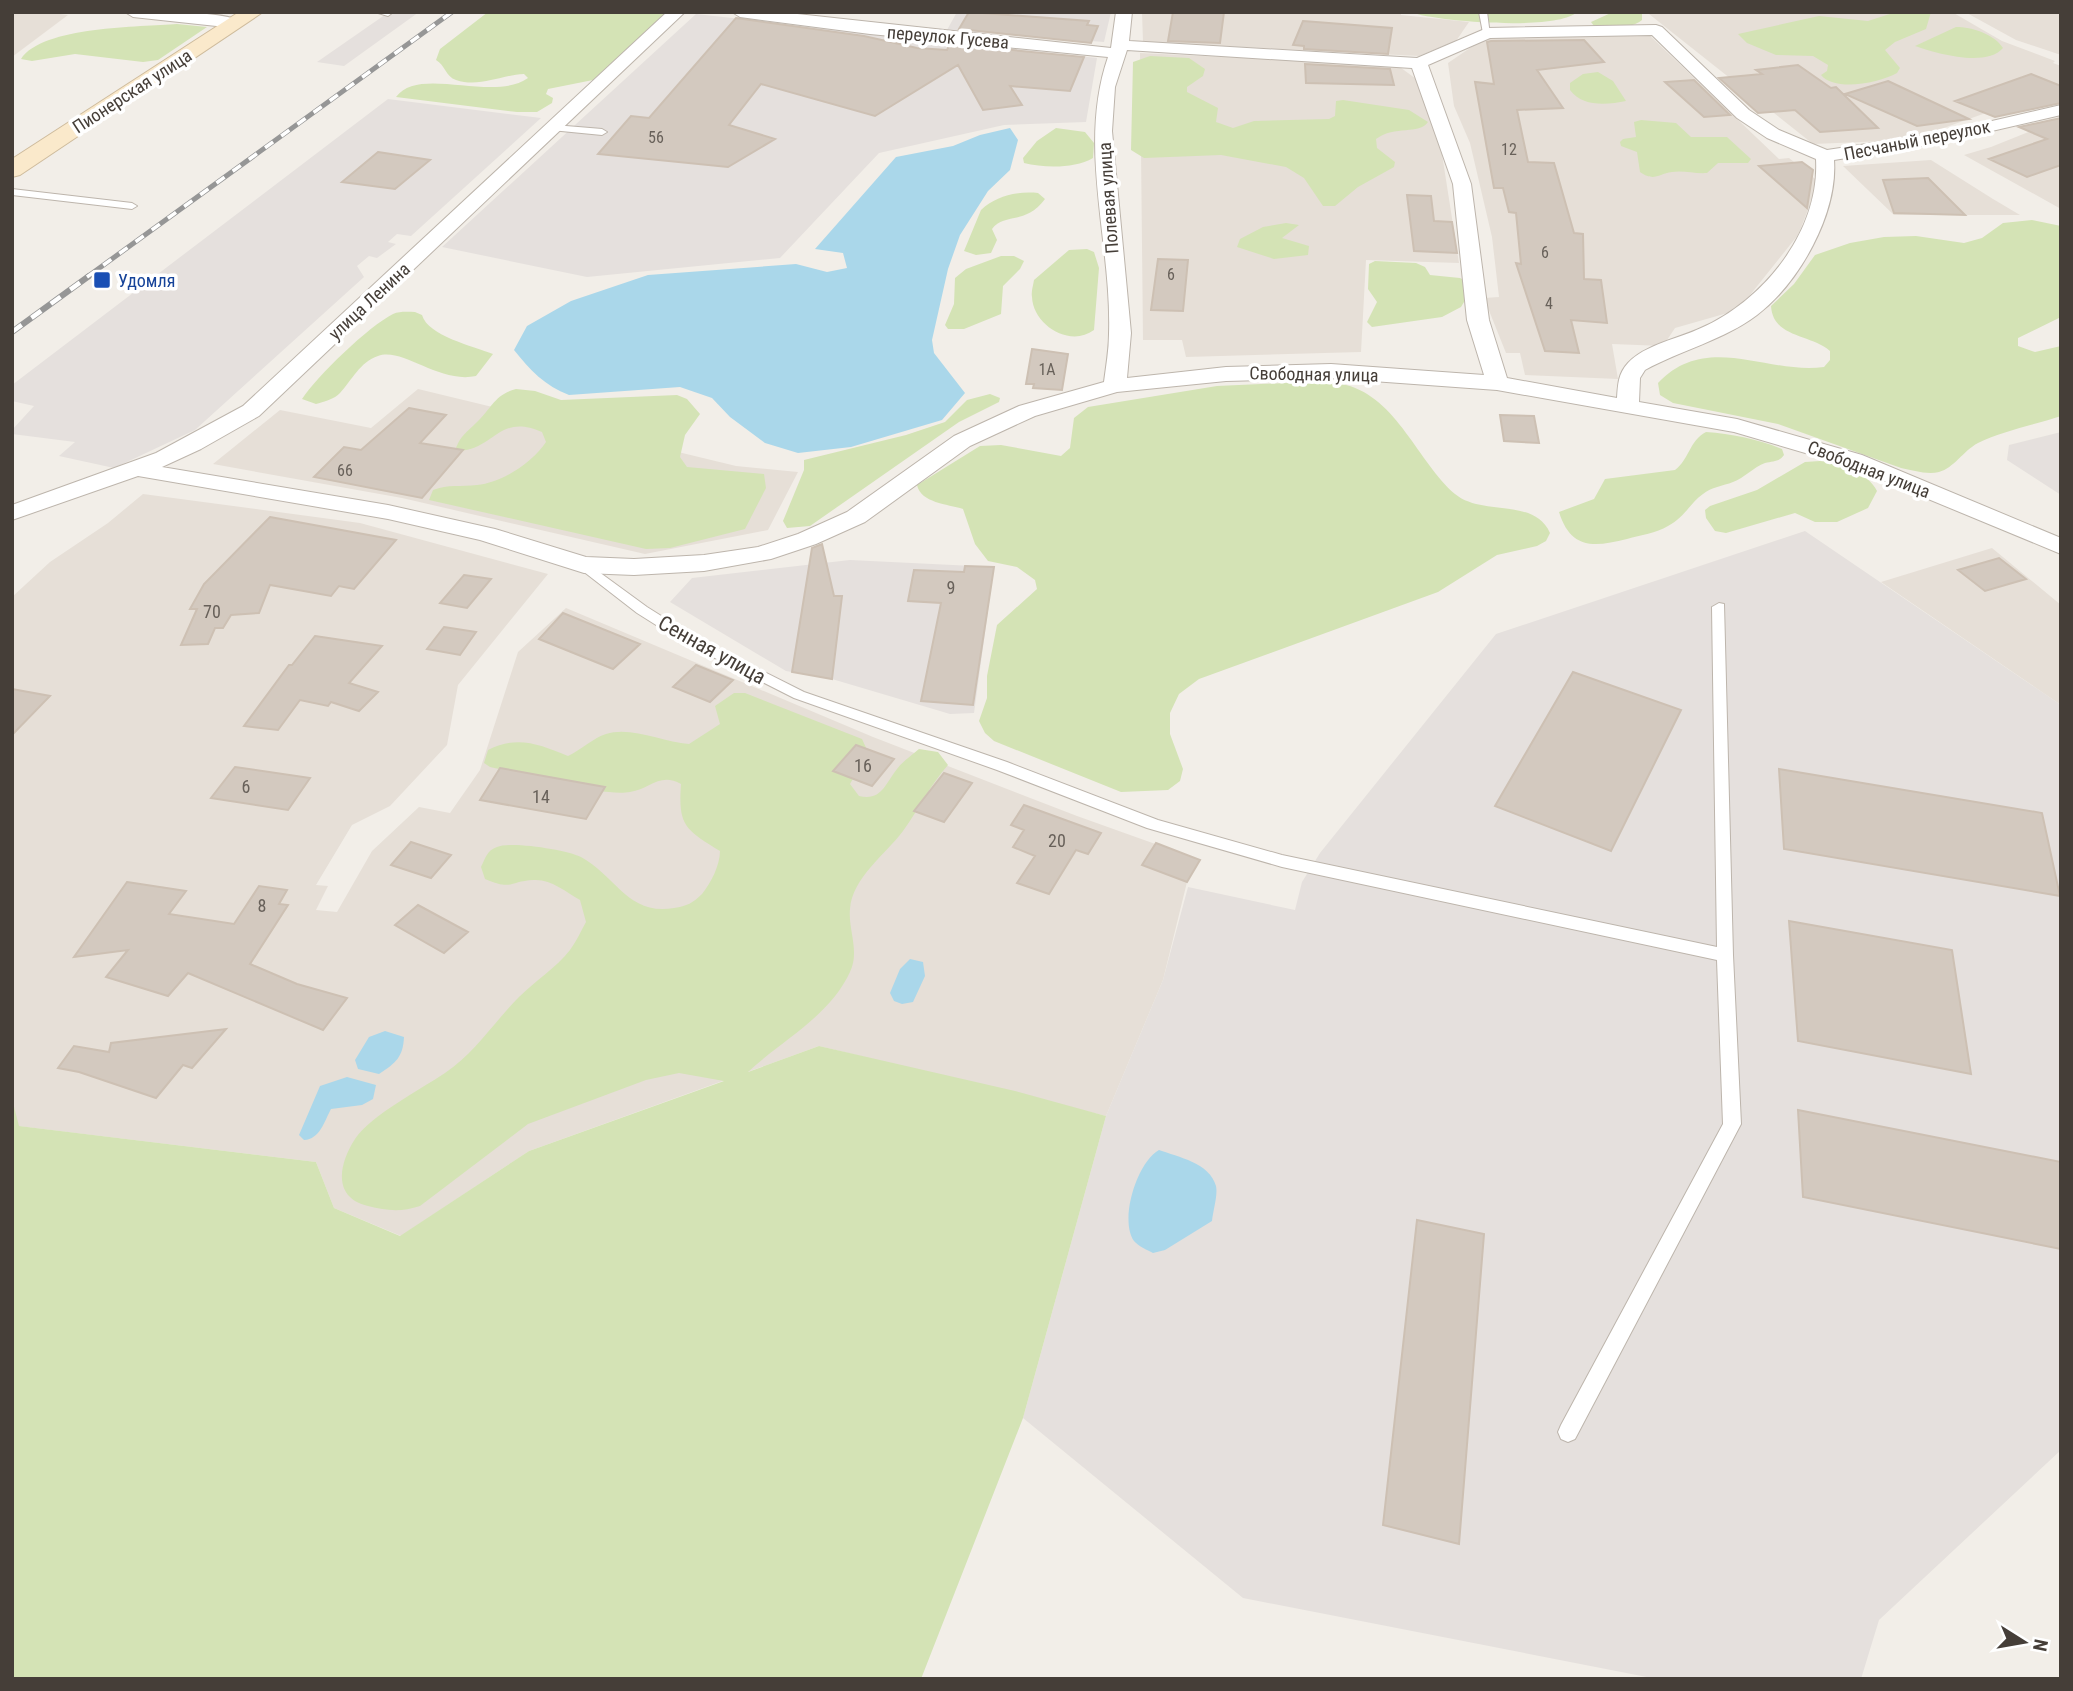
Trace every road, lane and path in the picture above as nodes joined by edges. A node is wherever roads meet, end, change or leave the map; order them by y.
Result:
1 (133, 12) edge
2 (379, 12) edge
3 (677, 12) edge
4 (740, 12) edge
5 (1125, 12) edge
6 (1483, 12) edge
7 (388, 13) edge
8 (244, 18) edge
9 (1487, 33) junction
10 (1118, 49) junction
11 (1419, 64) junction
12 (2061, 110) edge
13 (554, 128) junction
14 (602, 132) dead end
15 (1825, 156) junction
16 (12, 170) edge
17 (12, 192) edge
18 (132, 206) dead end
19 (1497, 383) junction
20 (1115, 386) junction
21 (1628, 406) junction
22 (140, 470) junction
23 (12, 513) edge
24 (2061, 547) edge
25 (584, 565) junction
26 (1719, 607) dead end
27 (1725, 955) junction
28 (1568, 1432) dead end

1 - 8 street
2 - 7 lane
3 - 13 street, улица Ленина
4 - 10 street, переулок Гусева
5 - 10 street, Полевая улица
6 - 9 lane
8 - 16 street, Пионерская улица
9 - 11 street
9 - 15 street
10 - 11 street, переулок Гусева
10 - 20 street, Полевая улица
11 - 19 street
12 - 15 street, Песчаный переулок
13 - 14 lane
13 - 22 street, улица Ленина
15 - 21 street, Песчаный переулок
17 - 18 lane
19 - 20 street, Свободная улица
19 - 21 street, Свободная улица
20 - 25 street, Свободная улица
21 - 24 street, Свободная улица
22 - 23 street, улица Ленина
22 - 25 street, Сенная улица
25 - 27 lane, Сенная улица
26 - 27 lane
27 - 28 lane

